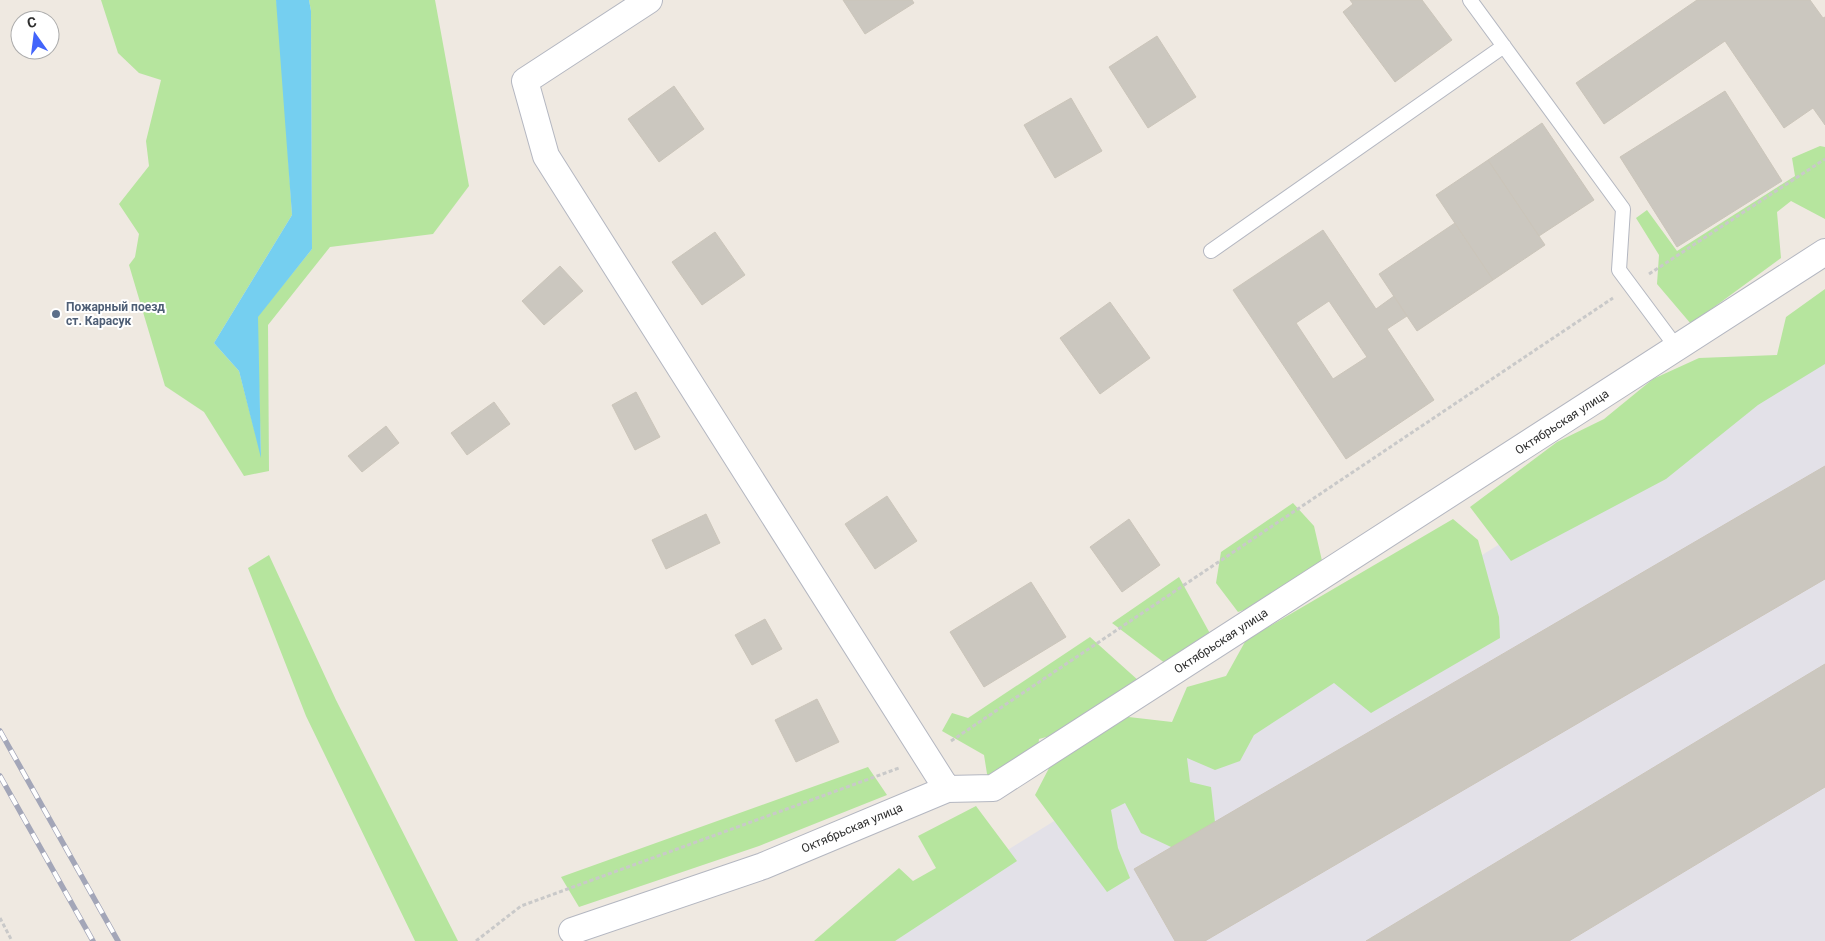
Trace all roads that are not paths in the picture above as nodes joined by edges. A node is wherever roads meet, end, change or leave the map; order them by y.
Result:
1 (648, 0) edge
2 (1470, 0) edge
3 (1504, 46) junction
4 (1211, 251) dead end
5 (1825, 252) edge
6 (1677, 348) junction
7 (947, 789) junction
8 (572, 930) dead end

1 - 7 street
2 - 3 lane
3 - 4 lane
3 - 6 lane
5 - 6 street, Октябрьская улица
6 - 7 street, Октябрьская улица
7 - 8 street, Октябрьская улица

